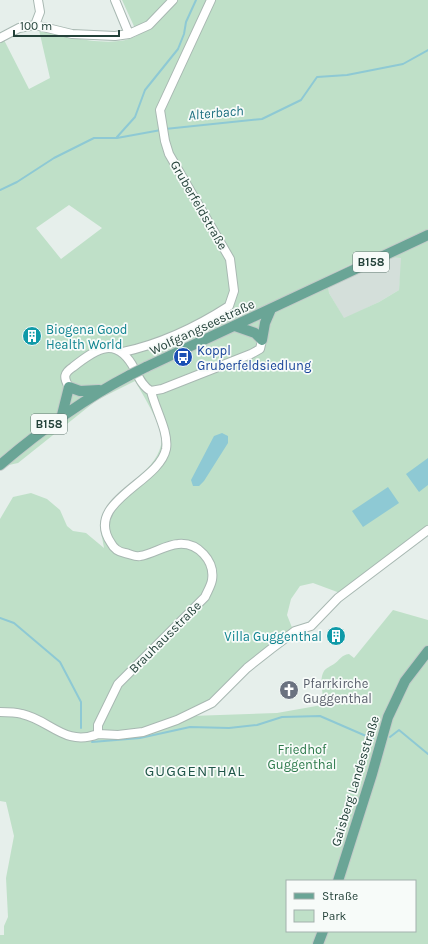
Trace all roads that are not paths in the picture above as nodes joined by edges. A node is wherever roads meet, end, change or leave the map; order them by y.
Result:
1 (38, 0) edge
2 (115, 0) edge
3 (173, 0) edge
4 (211, 0) edge
5 (35, 25) junction
6 (129, 34) junction
7 (0, 38) edge
8 (428, 235) edge
9 (271, 309) junction
10 (235, 326) junction
11 (262, 340) junction
12 (123, 352) junction
13 (68, 387) junction
14 (101, 390) junction
15 (151, 391) junction
16 (62, 415) junction
17 (0, 464) edge
18 (428, 530) edge
19 (428, 651) edge
20 (0, 712) edge
21 (98, 734) junction
22 (338, 880) edge
23 (323, 932) edge
24 (318, 944) edge

1 - 5 street
2 - 6 street
3 - 6 street
4 - 12 street, Gruberfeldstraße
5 - 6 street
5 - 7 street
8 - 9 main road, Wolfgangseestraße / B158
9 - 10 main road, Wolfgangseestraße / B158
9 - 11 main road
10 - 11 main road
10 - 14 main road, Wolfgangseestraße / B158, bridge
11 - 15 street
12 - 13 street, Gruberfeldstraße
12 - 15 street
13 - 14 main road
13 - 16 main road
14 - 16 main road, Wolfgangseestraße / B158
15 - 21 street, Brauhausstraße
16 - 17 main road, Wolfgangseestraße / B158
18 - 21 street
19 - 22 main road, Gaisberg Landesstraße
20 - 21 street
23 - 24 main road

